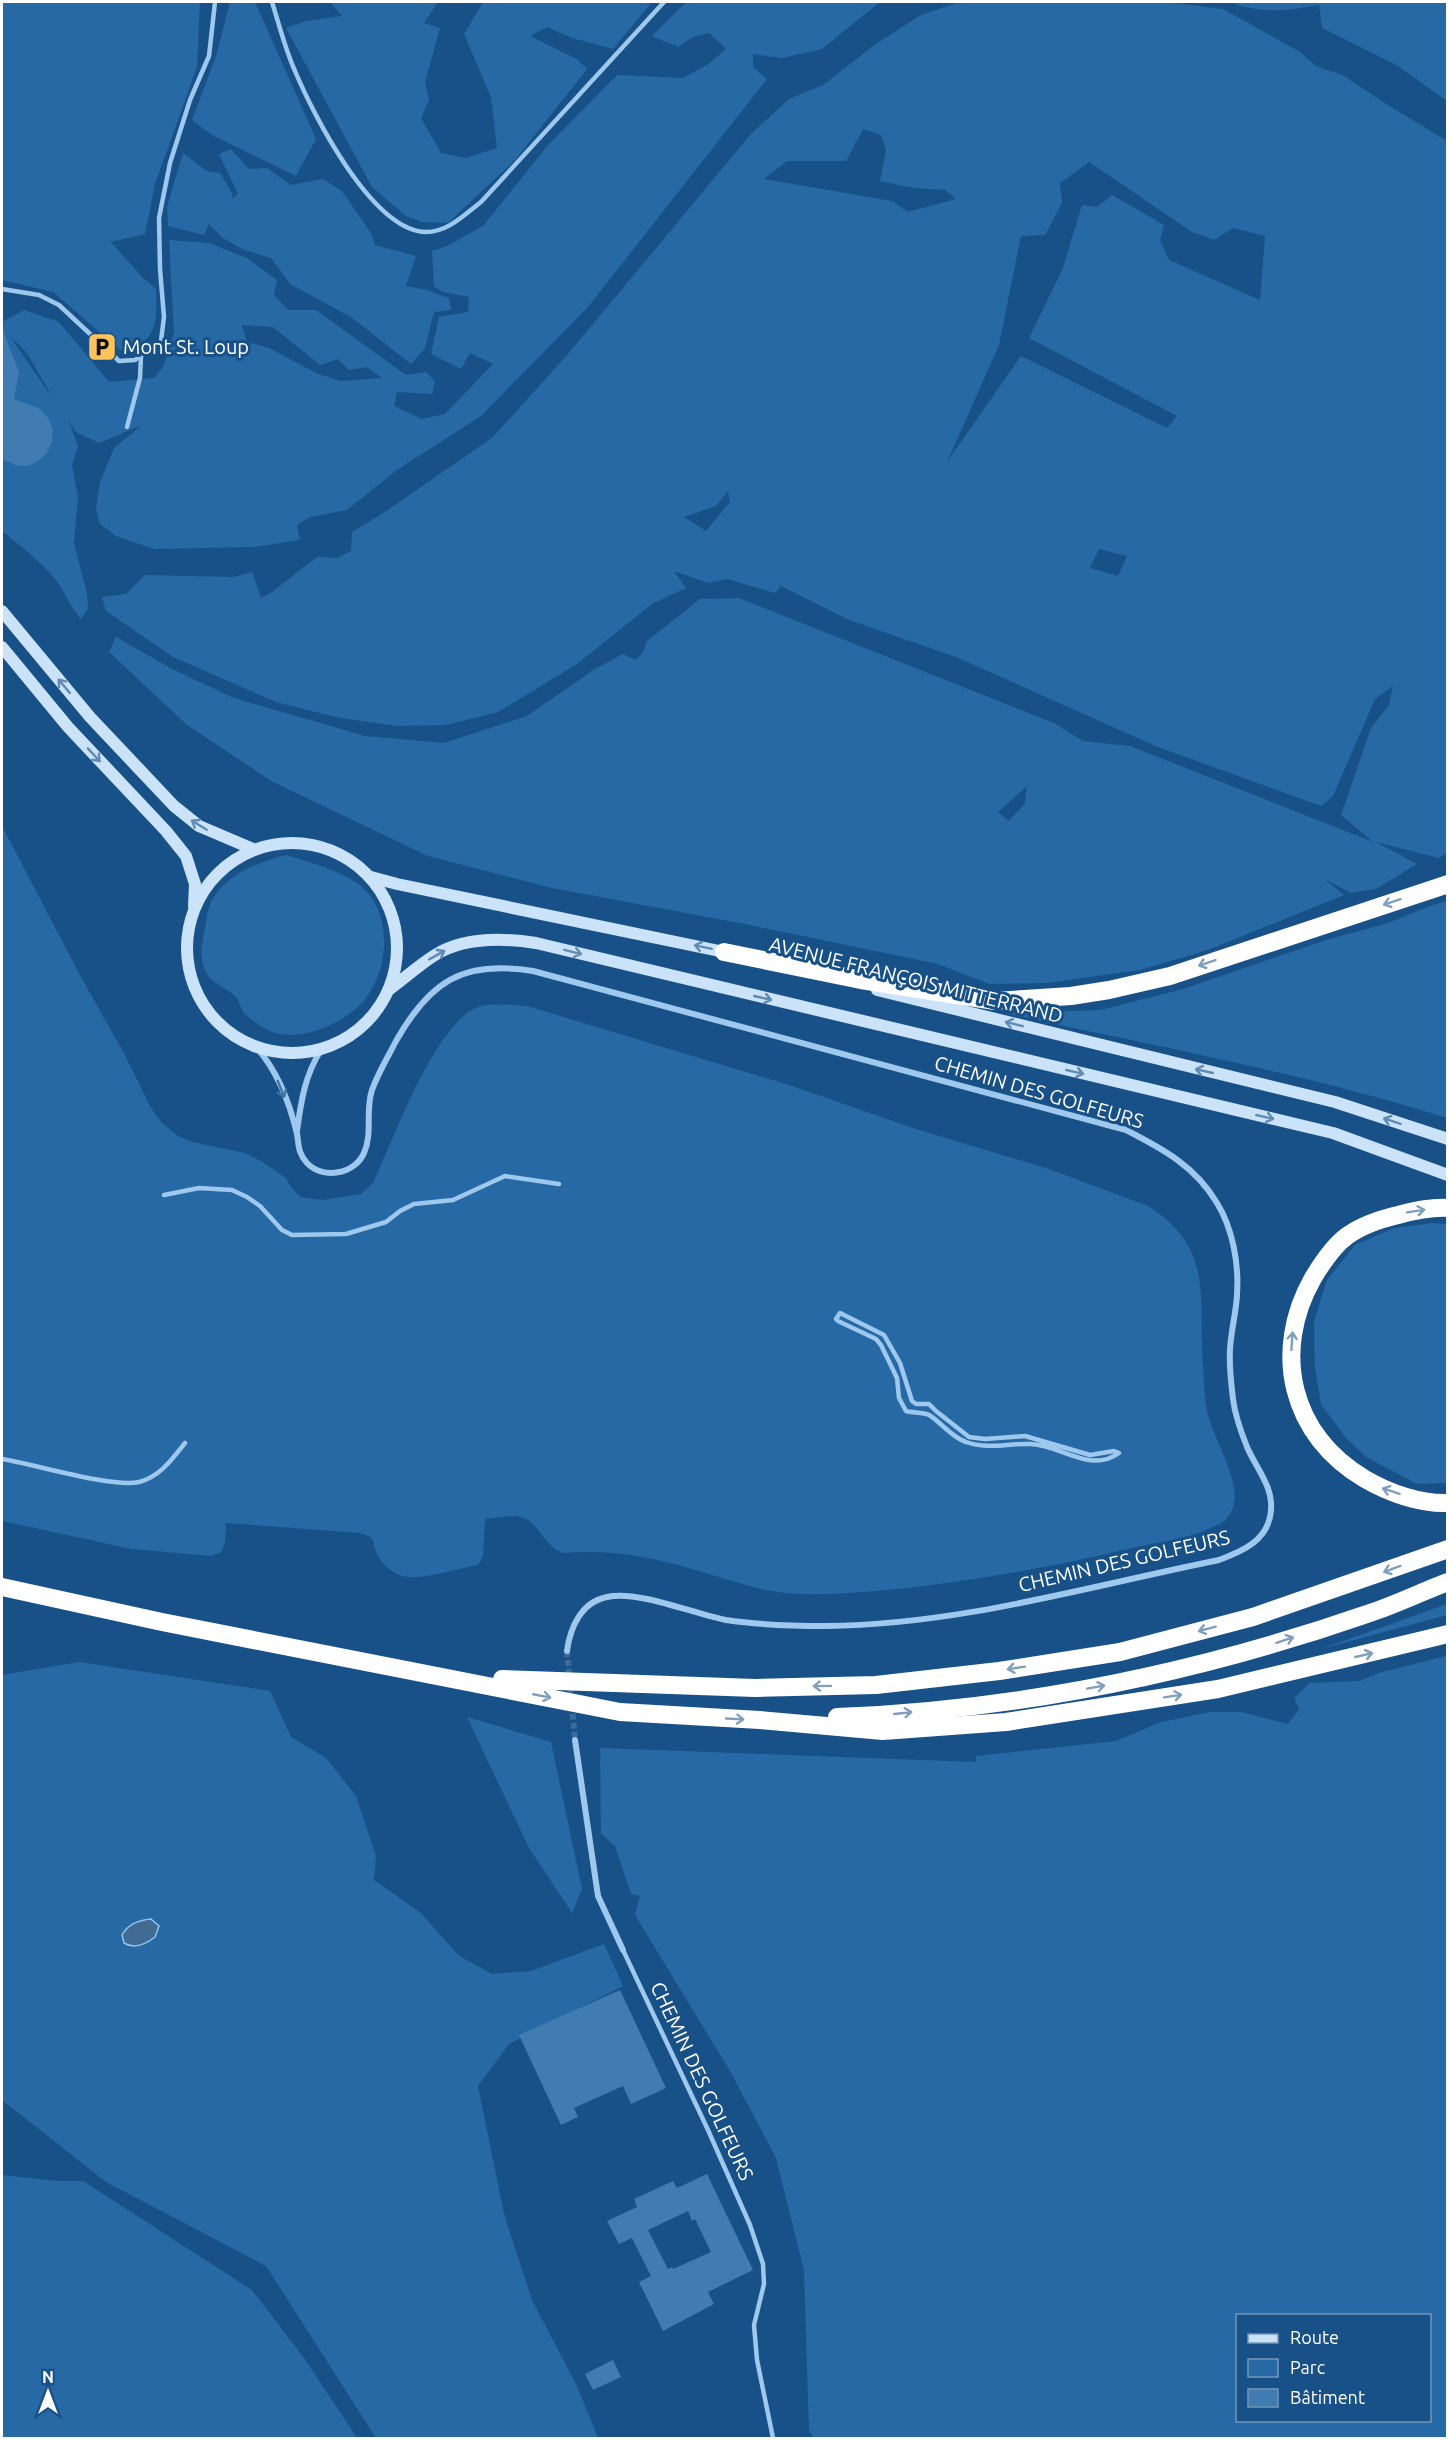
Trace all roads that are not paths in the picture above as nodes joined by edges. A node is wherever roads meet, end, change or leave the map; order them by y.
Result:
1 (215, 2) edge
2 (272, 2) edge
3 (664, 2) edge
4 (2, 289) edge
5 (141, 356) junction
6 (127, 427) dead end
7 (2, 610) edge
8 (2, 647) edge
9 (253, 849) junction
10 (371, 877) junction
11 (1448, 884) edge
12 (194, 906) junction
13 (723, 952) junction
14 (390, 990) junction
15 (257, 1048) junction
16 (321, 1050) junction
17 (297, 1134) junction
18 (1448, 1139) edge
19 (1448, 1175) edge
20 (559, 1184) dead end
21 (164, 1196) dead end
22 (1448, 1208) edge
23 (840, 1313) joint
24 (185, 1443) dead end
25 (2, 1459) edge
26 (1448, 1503) edge
27 (1448, 1549) edge
28 (1448, 1581) edge
29 (2, 1587) edge
30 (1448, 1634) edge
31 (567, 1651) tunnel mouth
32 (444, 1677) junction
33 (760, 1720) junction
34 (575, 1740) tunnel mouth
35 (623, 1950) joint
36 (772, 2439) edge

1 - 5 lane
2 - 3 lane
4 - 5 lane
5 - 6 lane
9 -> 7 main road
8 -> 12 main road
9 - 10 main road
9 - 12 main road
13 -> 10 main road, AVENUE FRANÇOIS MITTERRAND
10 - 14 main road
11 -> 13 highway
12 - 15 main road
18 -> 13 main road, AVENUE FRANÇOIS MITTERRAND
14 - 16 main road
14 -> 19 main road
15 - 16 main road
15 -> 17 street, CHEMIN DES GOLFEURS
16 - 17 street, CHEMIN DES GOLFEURS
17 - 31 street, CHEMIN DES GOLFEURS
20 - 21 lane
26 -> 22 highway
23 - 23 lane
24 - 25 lane
27 -> 32 highway
33 -> 28 highway
29 - 32 highway
33 -> 30 highway
32 -> 33 highway
34 - 35 street, CHEMIN DES GOLFEURS
35 - 36 lane, CHEMIN DES GOLFEURS

